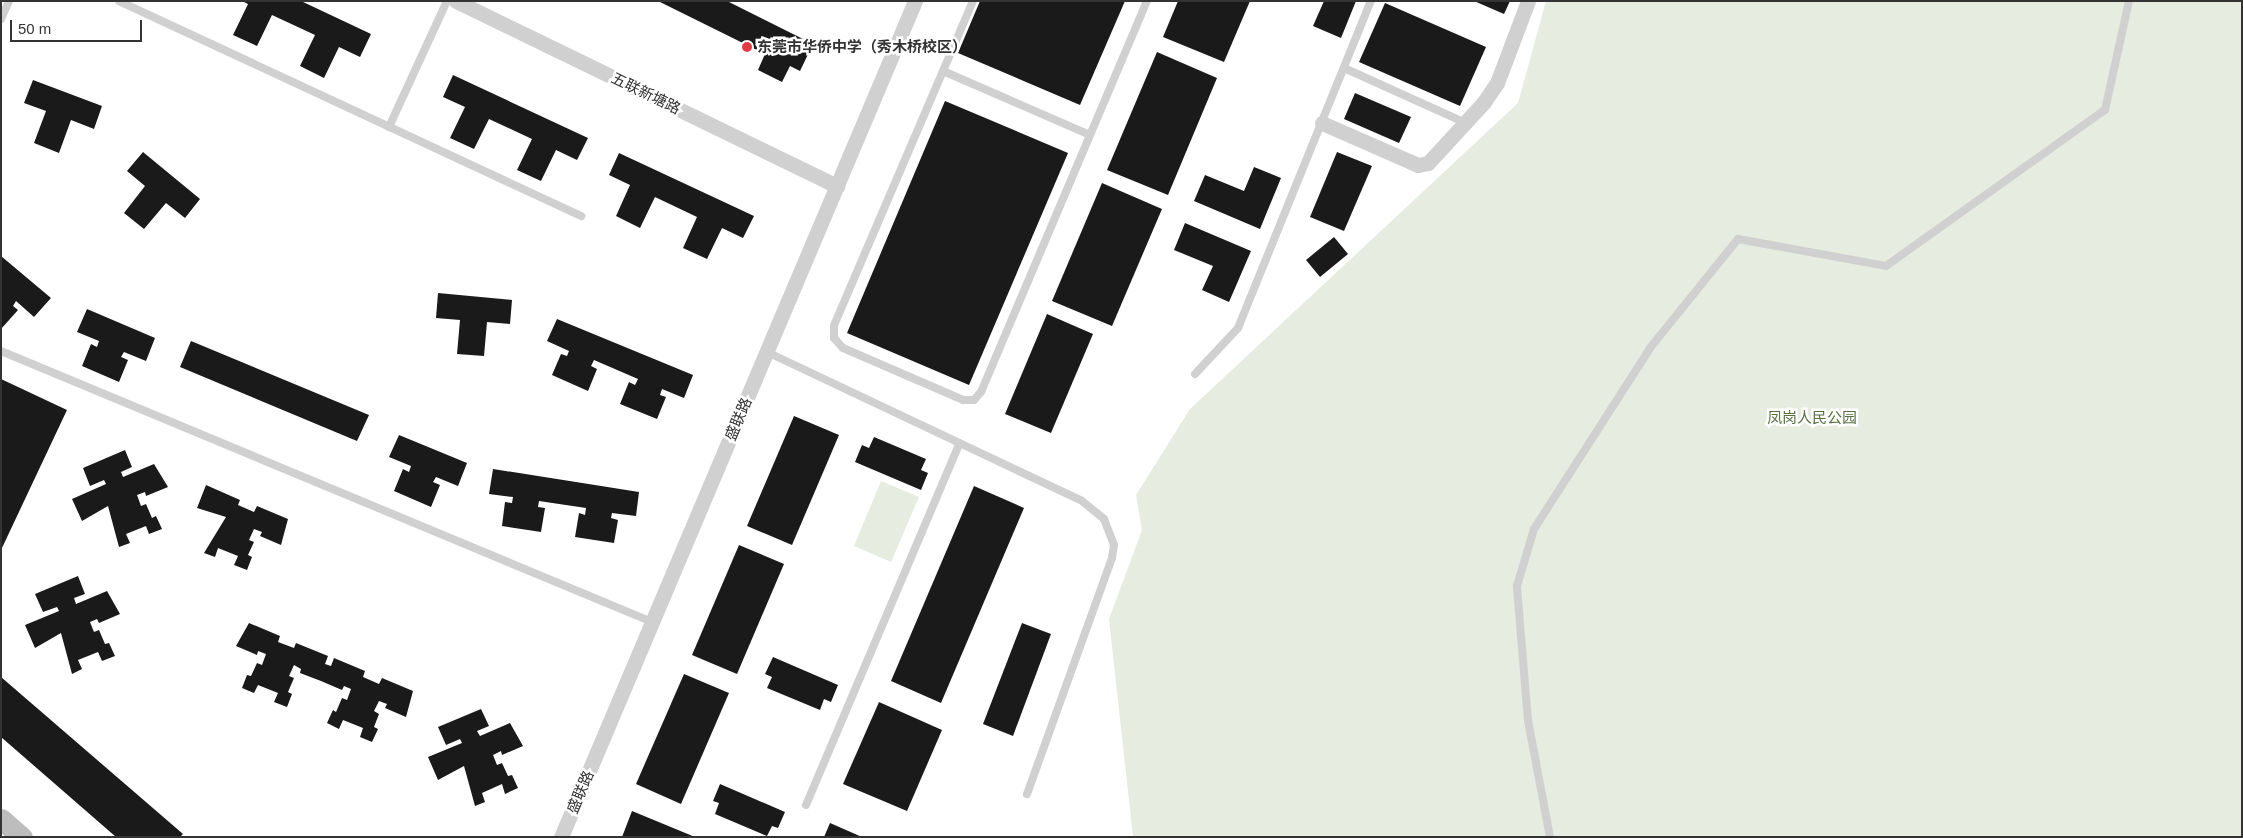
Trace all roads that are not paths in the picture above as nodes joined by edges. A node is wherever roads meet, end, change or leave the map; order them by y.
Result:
1 (9, 1) edge
2 (119, 1) edge
3 (447, 1) edge
4 (456, 1) edge
5 (915, 1) edge
6 (972, 1) edge
7 (1147, 1) edge
8 (1371, 1) edge
9 (1528, 1) edge
10 (2129, 1) edge
11 (1, 19) edge
12 (1344, 68) junction
13 (943, 71) junction
14 (1322, 123) junction
15 (1466, 123) junction
16 (389, 127) junction
17 (1090, 135) junction
18 (837, 186) junction
19 (581, 216) dead end
20 (1, 351) edge
21 (767, 352) junction
22 (1195, 374) dead end
23 (960, 444) junction
24 (652, 622) junction
25 (1027, 794) dead end
26 (806, 805) dead end
27 (1, 819) edge
28 (22, 837) edge
29 (562, 837) edge
30 (1550, 837) edge

1 - 11 lane
2 - 16 lane
3 - 16 lane
4 - 18 street, 五联新塘路
5 - 18 street, 盛联路
6 - 13 lane
7 - 17 lane
8 - 12 lane
9 - 15 street
10 - 30 lane
12 - 14 lane
12 - 15 lane
13 - 17 lane
13 - 17 lane
14 - 15 street
14 - 22 lane
16 - 19 lane
18 - 21 street, 盛联路
20 - 24 lane
21 - 23 lane
21 - 24 street, 盛联路
23 - 25 lane
23 - 26 lane
24 - 29 street, 盛联路
27 - 28 street

